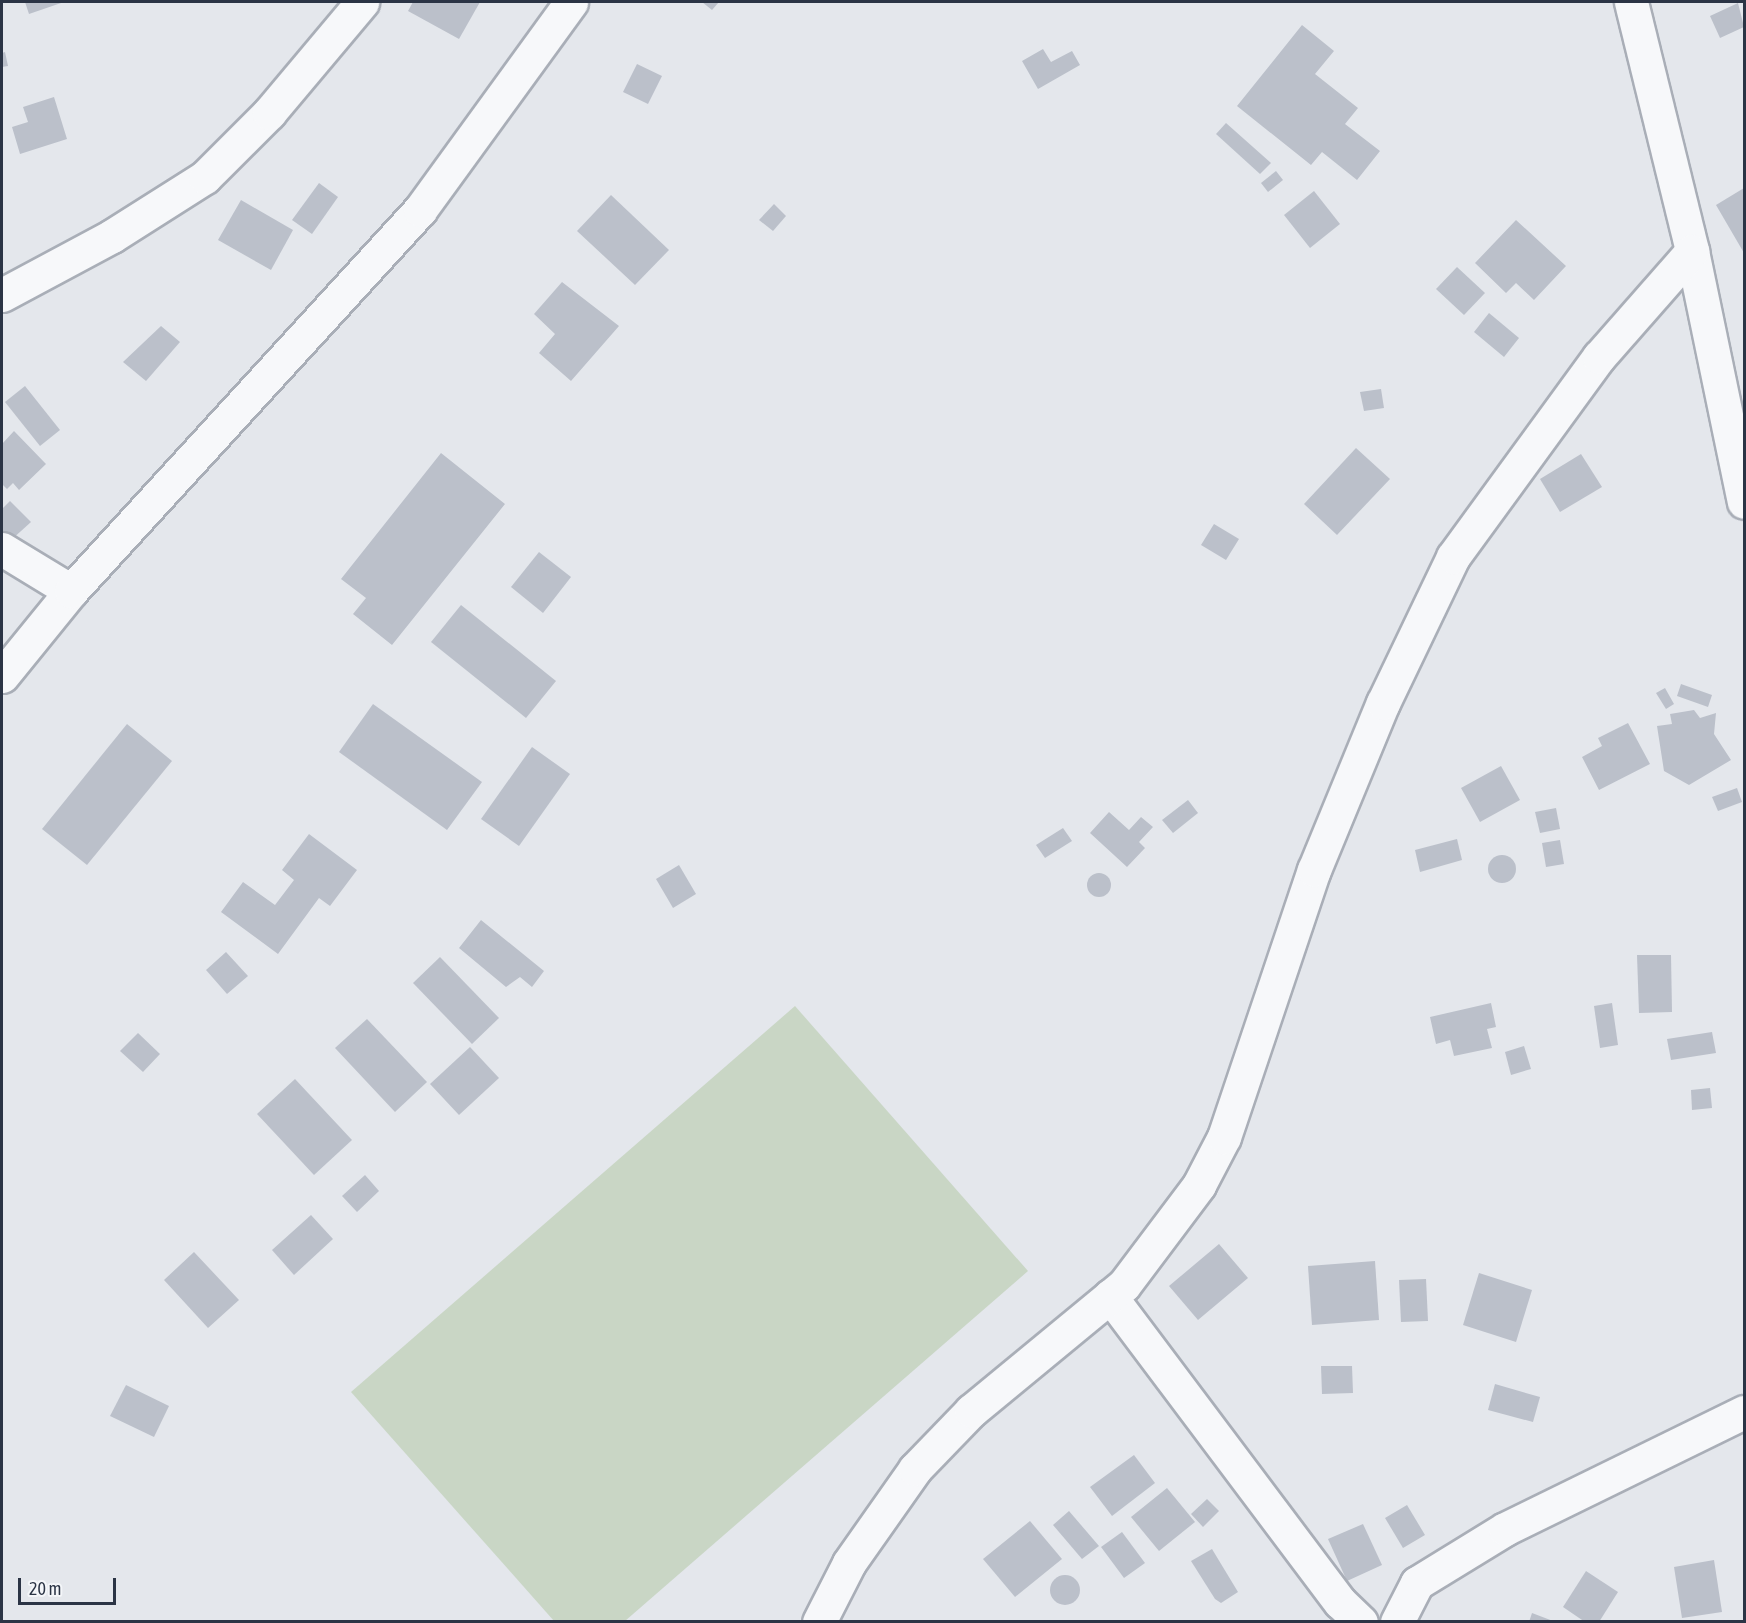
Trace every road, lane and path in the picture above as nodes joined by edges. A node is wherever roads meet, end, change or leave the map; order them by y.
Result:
1 (362, 2) edge
2 (571, 2) edge
3 (1631, 2) edge
4 (1692, 251) junction
5 (2, 295) edge
6 (1744, 502) edge
7 (2, 549) edge
8 (71, 591) junction
9 (2, 676) edge
10 (1110, 1296) junction
11 (1744, 1412) edge
12 (819, 1622) edge
13 (1361, 1622) edge
14 (1397, 1622) edge

1 - 5 street
2 - 8 street
3 - 4 street
4 - 6 street
4 - 10 street
7 - 8 street
8 - 9 street
10 - 12 street
10 - 13 street
11 - 14 street

